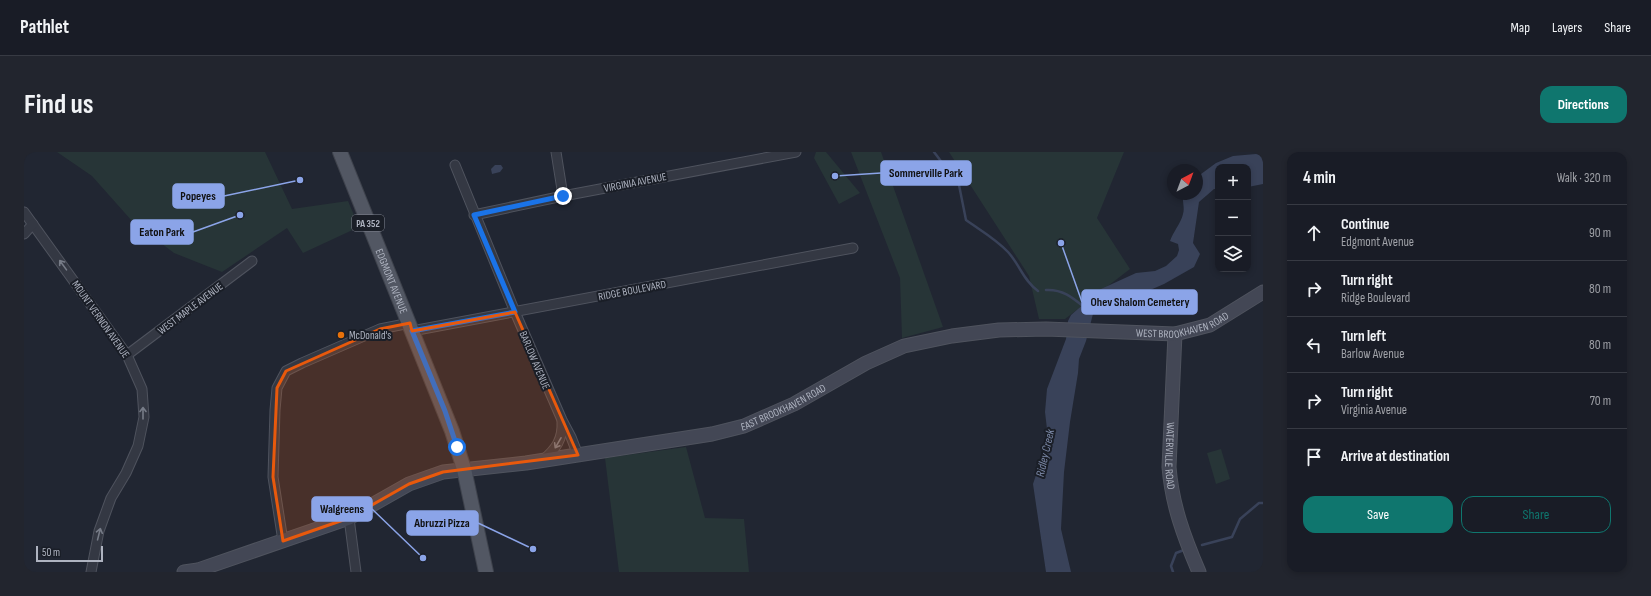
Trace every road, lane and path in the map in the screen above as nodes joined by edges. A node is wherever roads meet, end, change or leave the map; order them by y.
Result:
1 (340, 152) edge
2 (556, 152) edge
3 (796, 152) edge
4 (455, 165) dead end
5 (563, 196) junction
6 (24, 212) edge
7 (474, 215) junction
8 (33, 224) junction
9 (24, 234) edge
10 (853, 248) dead end
11 (252, 261) dead end
12 (1263, 292) edge
13 (515, 312) junction
14 (411, 327) junction
15 (1094, 332) joint
16 (1175, 334) junction
17 (127, 355) junction
18 (562, 420) junction
19 (578, 455) junction
20 (542, 460) junction
21 (464, 469) junction
22 (349, 518) junction
23 (283, 541) junction
24 (91, 572) edge
25 (184, 572) edge
26 (356, 572) edge
27 (486, 572) edge
28 (1199, 572) edge

1 - 14 main road, EDGMONT AVENUE / PA 352
2 - 5 street
3 - 5 street, VIRGINIA AVENUE
4 - 7 street, BARLOW AVENUE
5 - 7 street, VIRGINIA AVENUE
6 - 8 street, MOUNT VERNON AVENUE
7 - 13 street, BARLOW AVENUE
8 - 9 street
17 -> 8 street, MOUNT VERNON AVENUE
10 - 13 street, RIDGE BOULEVARD
11 - 17 street, WEST MAPLE AVENUE
12 - 16 street, WEST BROOKHAVEN ROAD
13 - 14 street, RIDGE BOULEVARD
13 - 18 street, BARLOW AVENUE
14 - 21 main road, EDGMONT AVENUE / PA 352
14 - 23 street, RIDGE BOULEVARD
15 - 16 street, WEST BROOKHAVEN ROAD
15 - 19 street, EAST BROOKHAVEN ROAD
16 - 28 street, WATERVILLE ROAD
24 -> 17 street, MOUNT VERNON AVENUE
18 - 19 street, BARLOW AVENUE
18 -> 20 street
19 - 20 street, EAST BROOKHAVEN ROAD
20 - 21 street, EAST BROOKHAVEN ROAD
21 - 22 street
21 - 27 main road, EDGMONT AVENUE / PA 352
22 - 23 street
22 - 26 street
23 - 25 street

